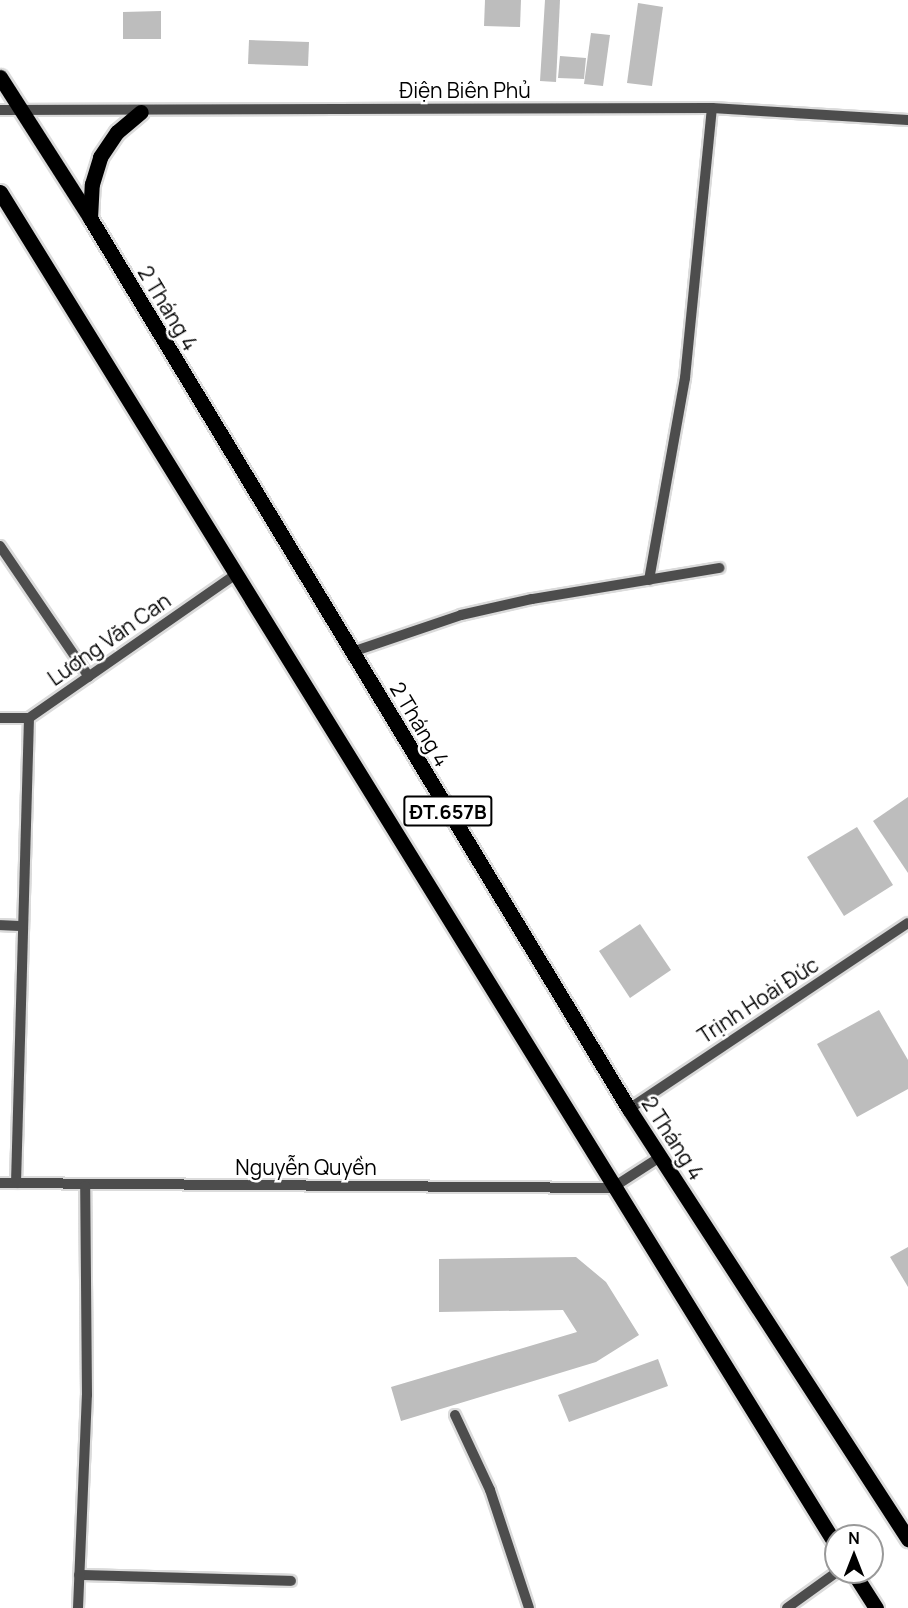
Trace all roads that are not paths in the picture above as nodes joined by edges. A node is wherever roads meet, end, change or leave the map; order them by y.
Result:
1 (0, 76) edge
2 (712, 108) junction
3 (0, 110) edge
4 (21, 110) junction
5 (141, 112) junction
6 (908, 120) edge
7 (0, 192) edge
8 (90, 218) junction
9 (2, 551) edge
10 (719, 568) dead end
11 (235, 575) junction
12 (649, 579) junction
13 (352, 652) junction
14 (89, 677) junction
15 (0, 718) edge
16 (28, 718) junction
17 (908, 923) edge
18 (0, 925) edge
19 (21, 926) junction
20 (629, 1109) junction
21 (660, 1157) junction
22 (0, 1183) edge
23 (16, 1183) junction
24 (85, 1186) junction
25 (612, 1188) junction
26 (455, 1415) dead end
27 (824, 1526) edge
28 (905, 1530) edge
29 (79, 1575) junction
30 (291, 1581) dead end
31 (824, 1581) edge
32 (861, 1584) edge
33 (78, 1608) edge
34 (530, 1608) edge
35 (787, 1608) edge
36 (876, 1608) edge

1 - 4 main road, 2 Tháng 4 / ĐT.657B
2 - 5 street, Điện Biên Phủ
2 - 6 street, Điện Biên Phủ
2 - 12 street
3 - 4 street, Điện Biên Phủ
4 - 5 street, Điện Biên Phủ
4 - 8 main road, 2 Tháng 4 / ĐT.657B
5 - 8 main road
7 - 11 main road, ĐT.657B
8 - 13 main road, 2 Tháng 4 / ĐT.657B
9 - 14 street
10 - 12 street
11 - 14 street, Lương Văn Can
11 - 25 main road, ĐT.657B
12 - 13 street
13 - 20 main road, 2 Tháng 4 / ĐT.657B
14 - 16 street, Lương Văn Can
15 - 16 street
16 - 19 street
17 - 20 street, Trịnh Hoài Đức
18 - 19 street
19 - 23 street
20 - 21 main road, 2 Tháng 4 / ĐT.657B
21 - 25 street
21 - 28 main road, 2 Tháng 4 / ĐT.657B
22 - 23 street, Nguyễn Quyền
23 - 24 street, Nguyễn Quyền
24 - 25 street, Nguyễn Quyền
24 - 29 street
25 - 27 main road, ĐT.657B
26 - 34 street
29 - 30 street
29 - 33 street
31 - 35 street
32 - 36 main road

